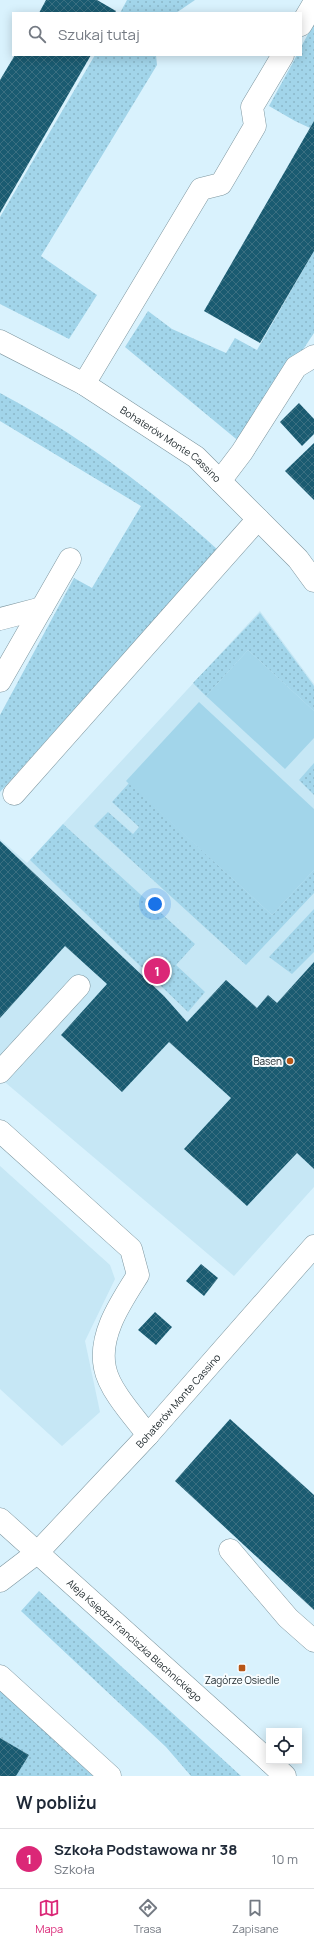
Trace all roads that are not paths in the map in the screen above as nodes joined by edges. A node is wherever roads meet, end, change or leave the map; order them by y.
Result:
1 (314, 3) edge
2 (302, 23) edge
3 (282, 56) edge
4 (0, 341) edge
5 (314, 356) edge
6 (84, 384) junction
7 (220, 481) junction
8 (258, 519) junction
9 (70, 559) dead end
10 (314, 581) edge
11 (42, 608) junction
12 (0, 619) edge
13 (0, 681) edge
14 (14, 794) dead end
15 (79, 986) dead end
16 (0, 1072) edge
17 (0, 1131) edge
18 (314, 1246) edge
19 (148, 1435) junction
20 (0, 1518) edge
21 (230, 1550) dead end
22 (38, 1552) junction
23 (0, 1581) edge
24 (314, 1641) edge
25 (0, 1676) edge
26 (266, 1758) edge
27 (272, 1764) edge
28 (110, 1776) edge
29 (285, 1776) edge

1 - 2 street
3 - 6 street
4 - 6 street, Bohaterów Monte Cassino
5 - 7 street
6 - 7 street, Bohaterów Monte Cassino
7 - 8 street, Bohaterów Monte Cassino
8 - 10 street, Bohaterów Monte Cassino
8 - 14 street
9 - 11 street
11 - 12 street
11 - 13 street
15 - 16 street
17 - 19 street
18 - 19 street, Bohaterów Monte Cassino
19 - 22 street, Bohaterów Monte Cassino
20 - 22 street, Aleja Księdza Franciszka Blachnickiego
21 - 24 street
22 - 23 street, Bohaterów Monte Cassino
22 - 26 street, Aleja Księdza Franciszka Blachnickiego
25 - 28 street
27 - 29 street, Aleja Księdza Franciszka Blachnickiego

